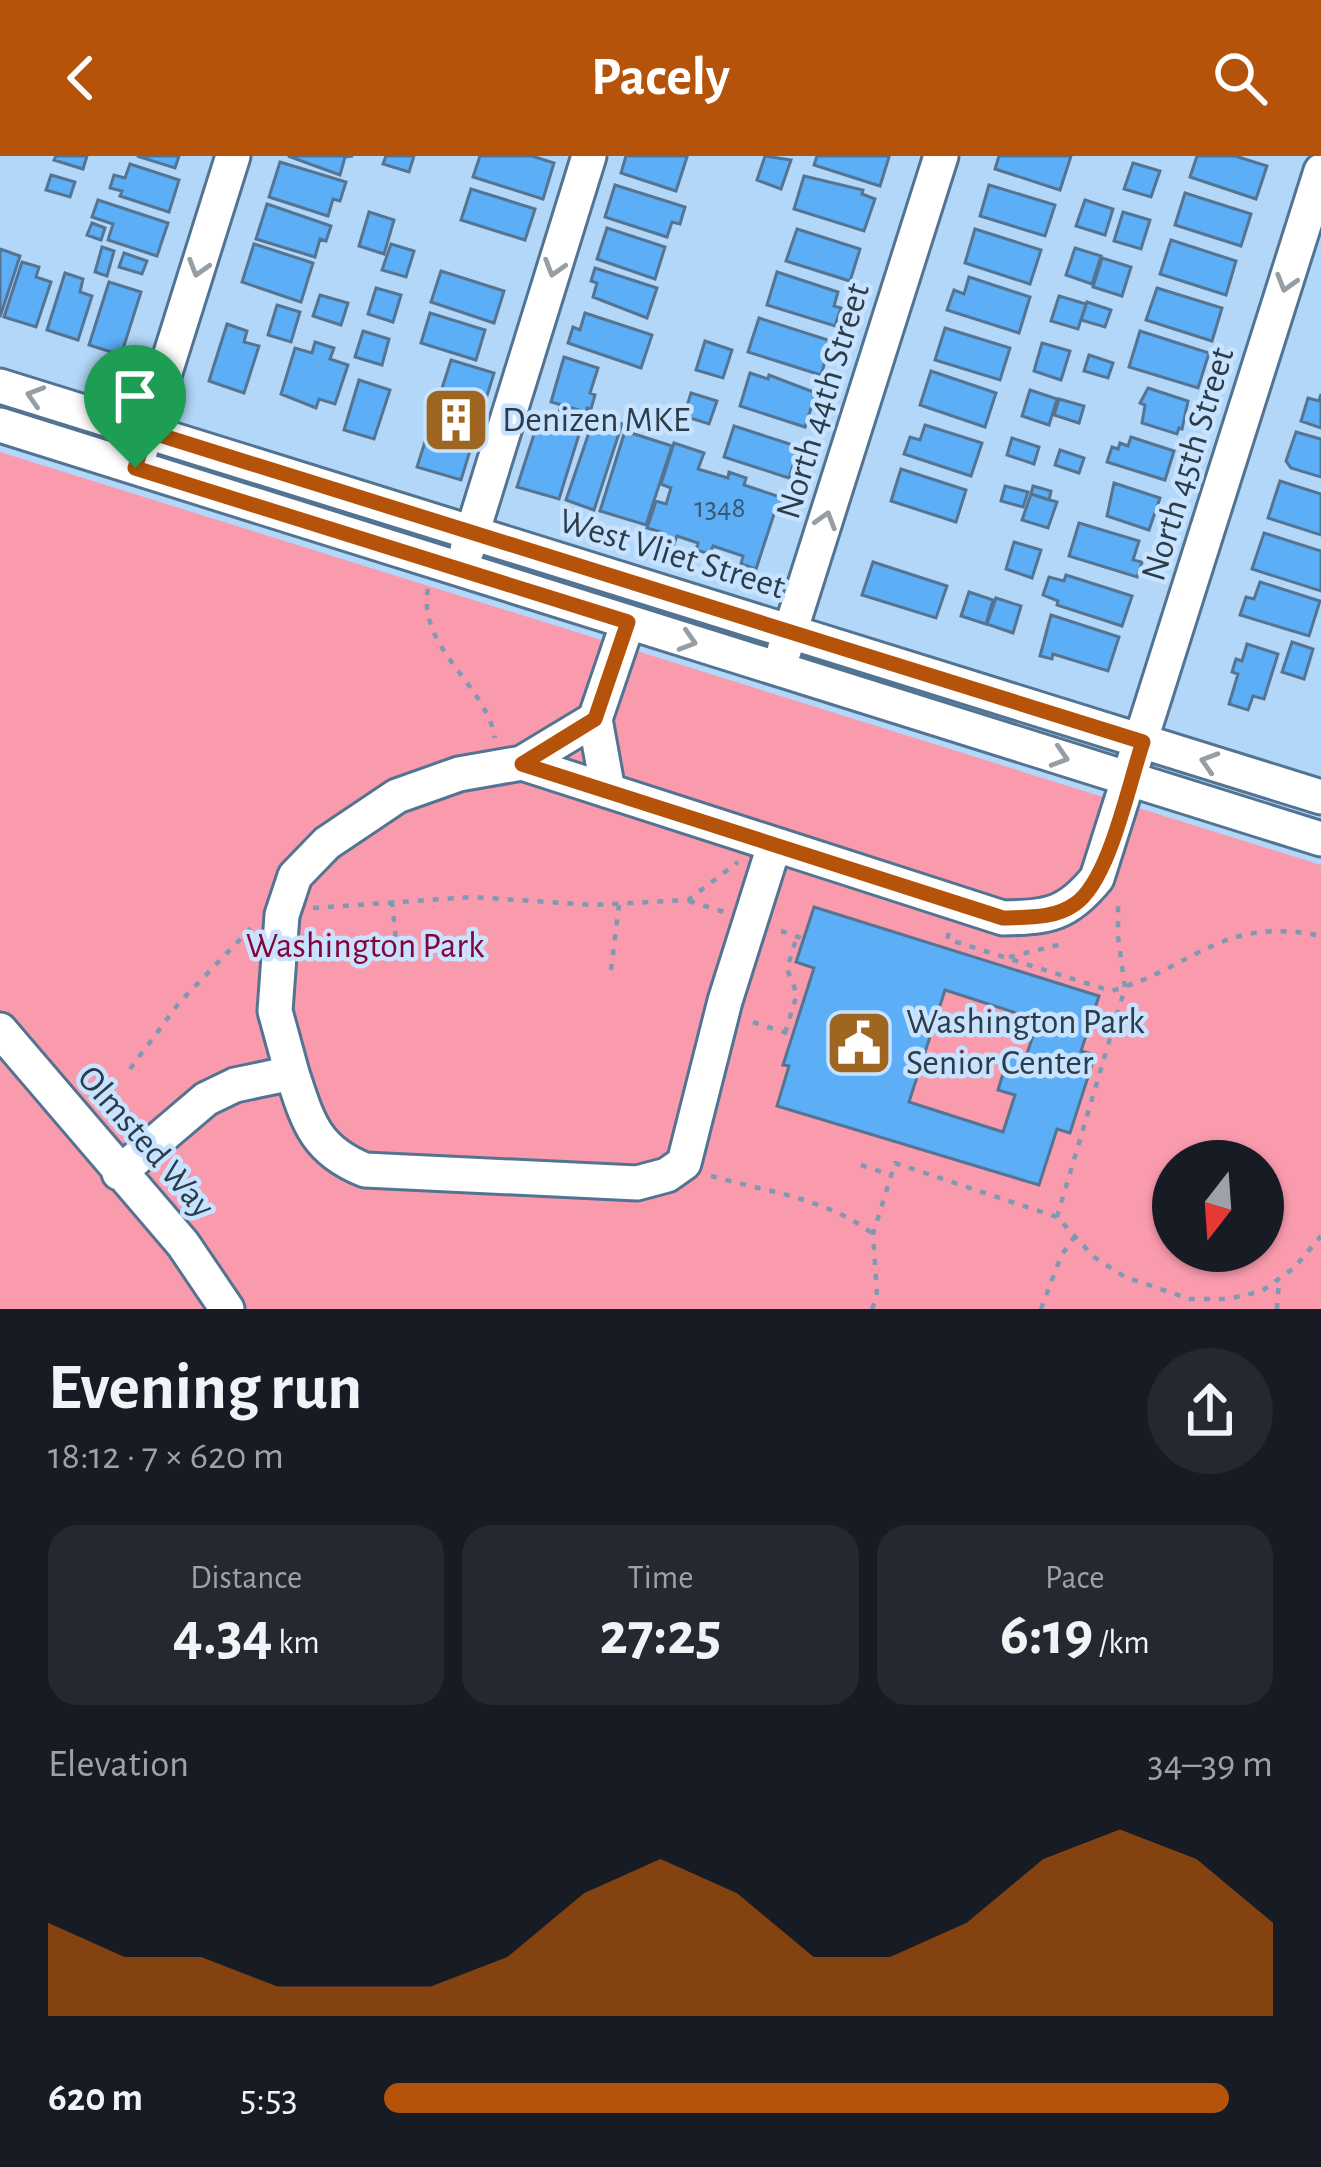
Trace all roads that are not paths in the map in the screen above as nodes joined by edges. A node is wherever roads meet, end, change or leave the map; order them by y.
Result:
1 (232, 156) edge
2 (589, 156) edge
3 (940, 156) edge
4 (1321, 171) edge
5 (0, 386) edge
6 (0, 425) edge
7 (147, 431) junction
8 (135, 468) junction
9 (472, 533) junction
10 (460, 570) junction
11 (628, 622) junction
12 (791, 632) junction
13 (778, 669) junction
14 (595, 719) junction
15 (1143, 742) junction
16 (511, 765) junction
17 (1130, 779) junction
18 (608, 791) junction
19 (1321, 797) edge
20 (1321, 839) edge
21 (774, 846) junction
22 (0, 1030) edge
23 (292, 1073) junction
24 (119, 1173) junction
25 (227, 1309) edge

1 -> 7 street
2 -> 9 street
12 -> 3 street, North 44th Street
4 -> 15 street, North 45th Street
7 -> 5 street, West Vliet Street
6 - 8 street
7 - 8 street
7 - 9 street, West Vliet Street
8 - 10 street
9 - 10 street
9 - 12 street, West Vliet Street
10 - 11 street
11 -> 13 street
11 - 14 street
12 - 13 street, North 44th Street
12 - 15 street, West Vliet Street
13 -> 17 street
14 - 16 street
14 - 18 street
15 - 17 street, North 45th Street
19 -> 15 street, West Vliet Street
16 - 18 street, North 45th Street
16 - 23 street
17 - 20 street
17 - 21 street, North 45th Street
18 - 21 street, North 45th Street
21 - 23 street
22 - 24 street, Olmsted Way
23 - 24 street
24 - 25 street, Olmsted Way

